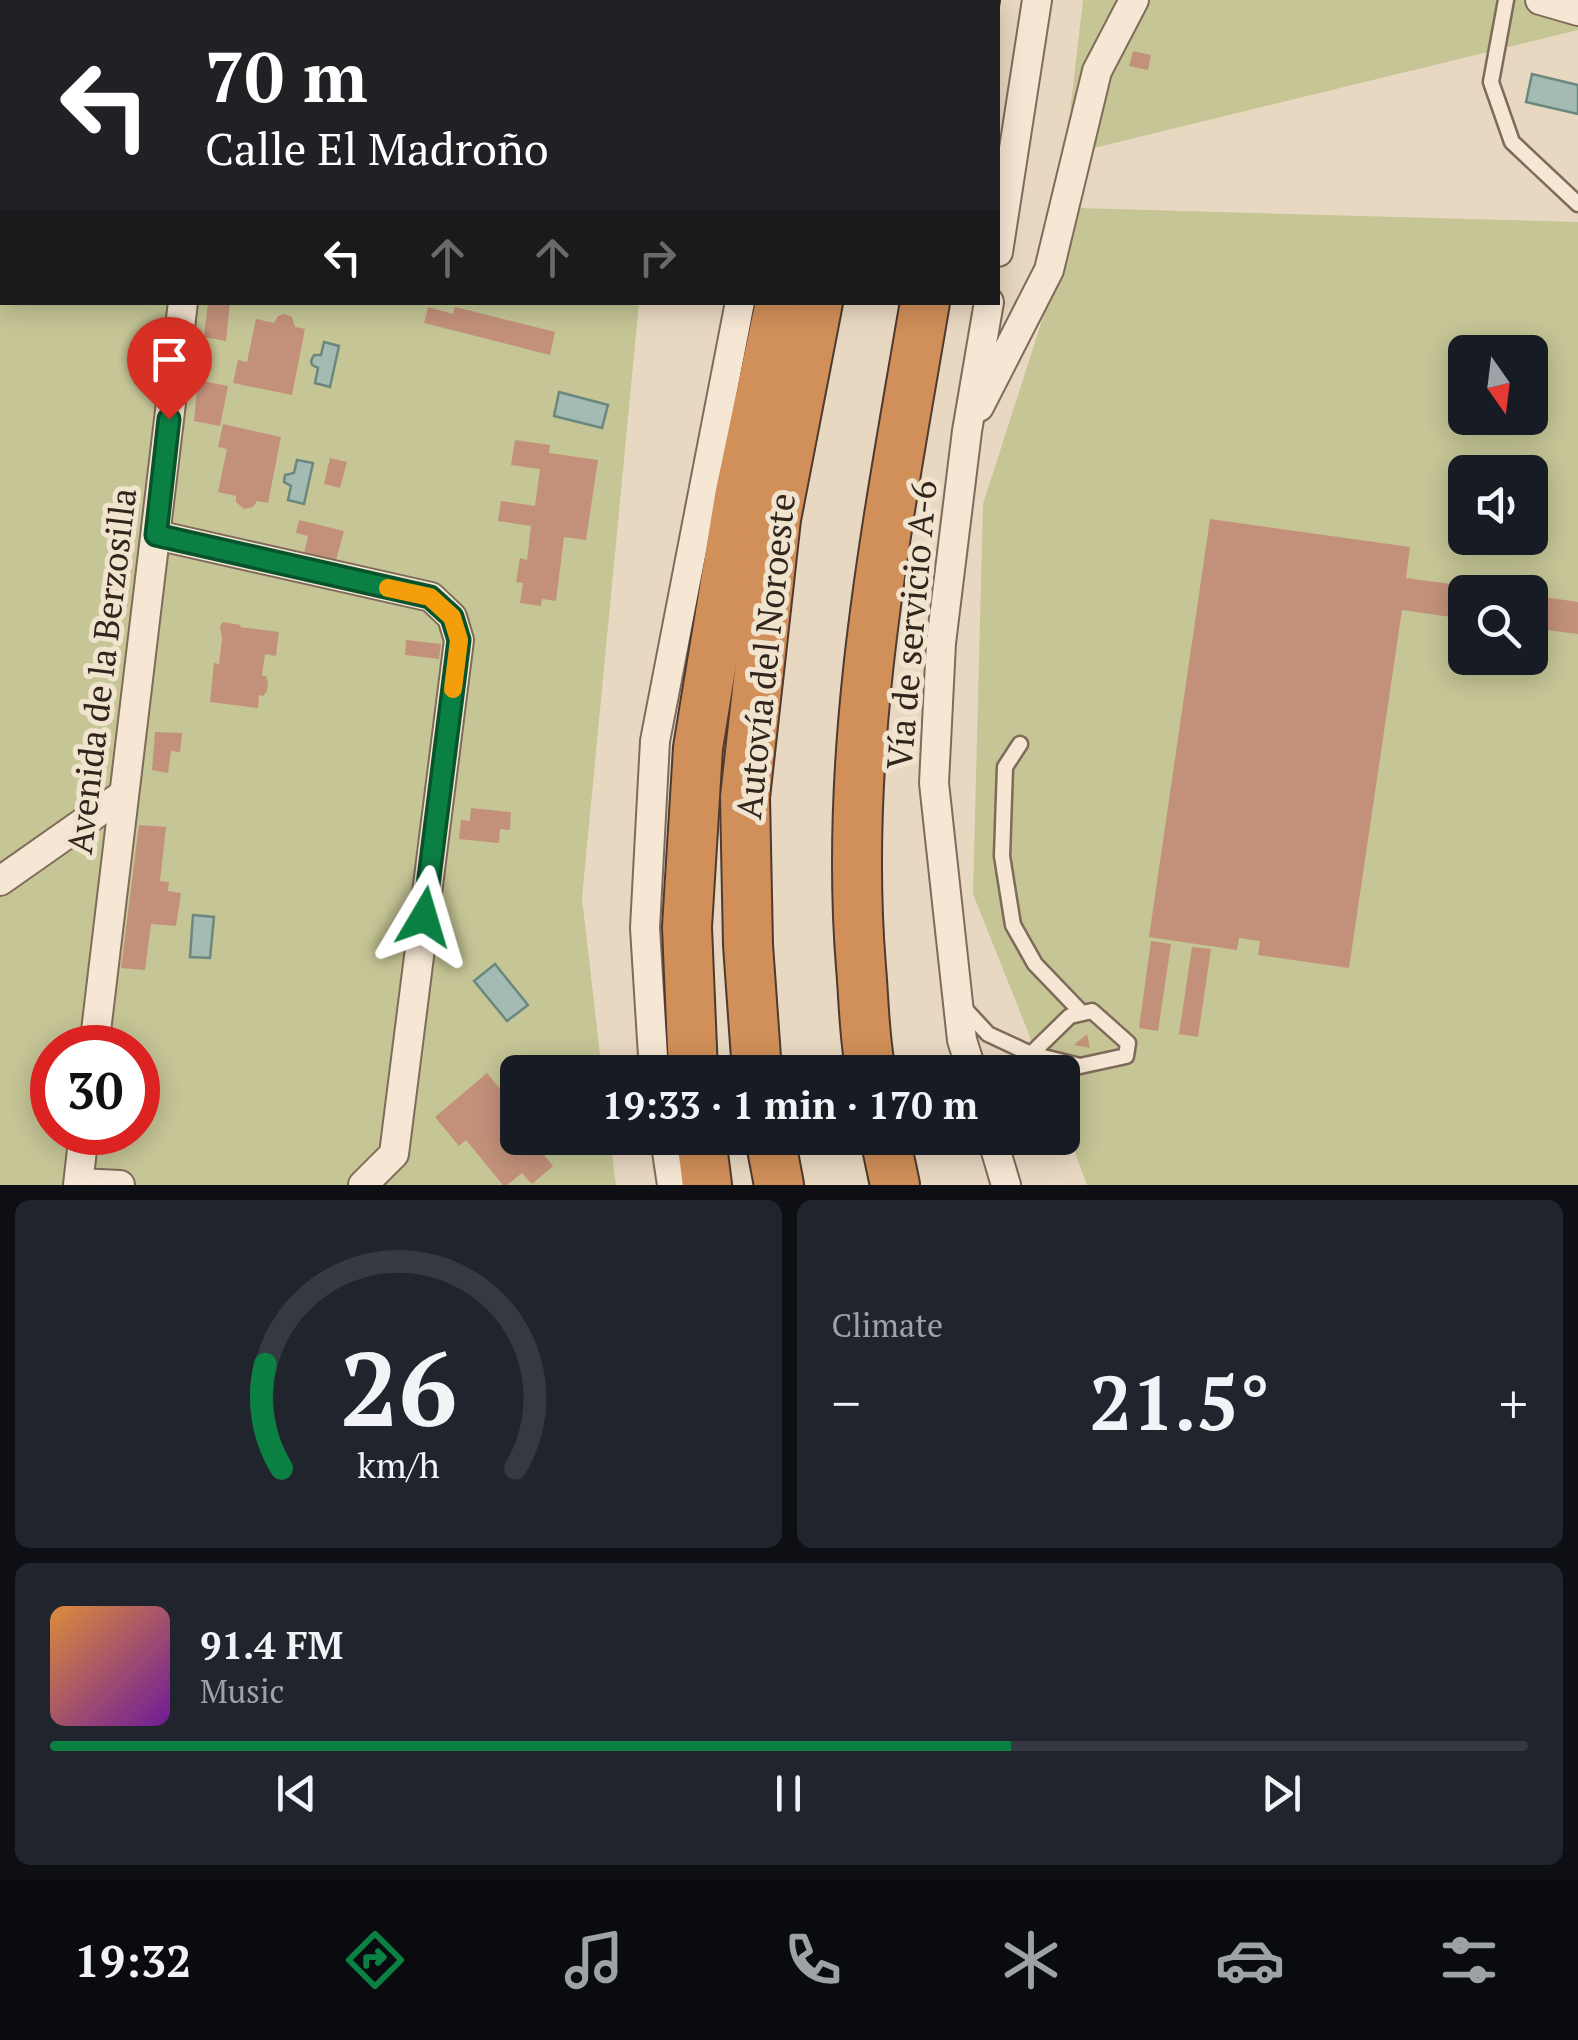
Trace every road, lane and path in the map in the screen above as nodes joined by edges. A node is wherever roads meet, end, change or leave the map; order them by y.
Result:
1 (1036, 0) edge
2 (1134, 0) edge
3 (1506, 0) edge
4 (1540, 0) edge
5 (1578, 11) edge
6 (1578, 204) edge
7 (1000, 239) edge
8 (183, 305) edge
9 (739, 305) edge
10 (779, 305) edge
11 (817, 305) edge
12 (924, 305) edge
13 (988, 305) edge
14 (967, 431) junction
15 (156, 535) junction
16 (1020, 744) dead end
17 (124, 794) junction
18 (0, 881) edge
19 (958, 1002) junction
20 (1082, 1013) junction
21 (97, 1025) edge
22 (1031, 1054) junction
23 (664, 1055) edge
24 (668, 1055) edge
25 (756, 1055) edge
26 (869, 1055) edge
27 (967, 1055) edge
28 (81, 1155) edge
29 (667, 1155) edge
30 (703, 1155) edge
31 (773, 1155) edge
32 (888, 1155) edge
33 (999, 1155) edge
34 (78, 1184) edge
35 (120, 1185) edge
36 (363, 1185) edge
37 (672, 1185) edge
38 (707, 1185) edge
39 (779, 1185) edge
40 (894, 1185) edge
41 (1006, 1185) edge

1 - 7 street
2 - 14 street
3 - 6 lane
4 - 5 street
8 - 15 street, Avenida de la Berzosilla
9 - 23 street
10 - 24 highway
11 - 25 highway, Autovía del Noroeste
12 - 26 highway
13 - 14 street, Vía de servicio A-6
14 - 19 street, Vía de servicio A-6
15 - 17 street, Avenida de la Berzosilla
15 - 36 street
16 - 20 lane
17 - 18 street
17 - 21 street, Avenida de la Berzosilla
19 - 22 lane
19 - 27 street, Vía de servicio A-6
20 - 22 lane
20 - 22 lane
28 - 34 street
29 - 37 street
30 - 38 highway
31 - 39 highway
32 - 40 highway
33 - 41 street
34 - 35 street

